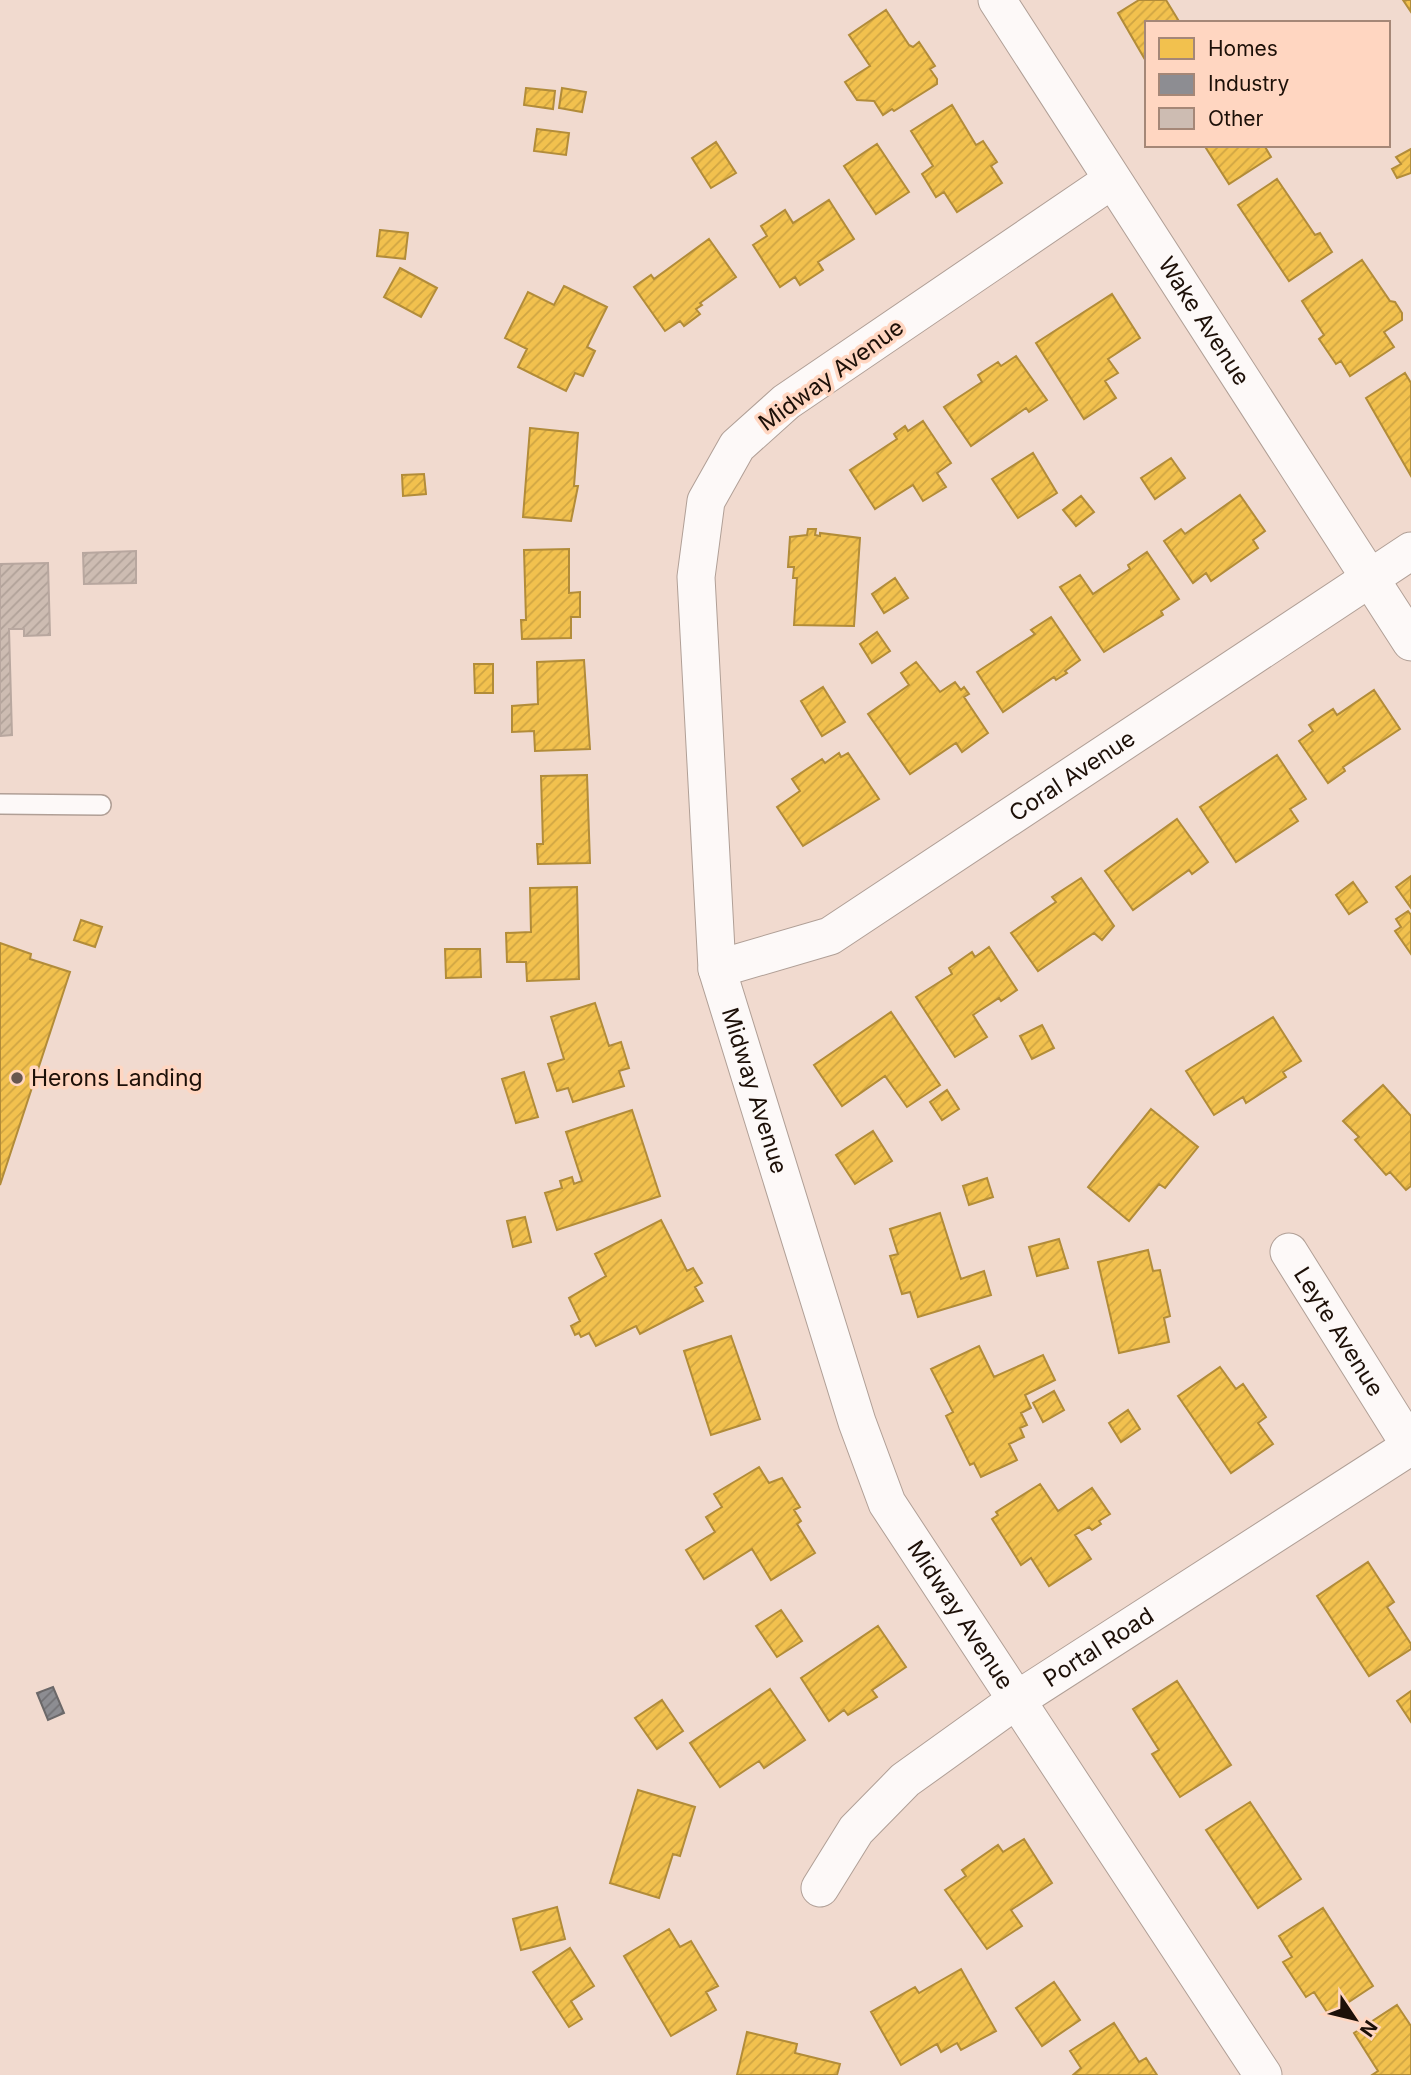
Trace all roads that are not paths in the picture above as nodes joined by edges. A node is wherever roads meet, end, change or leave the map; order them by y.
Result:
1 (997, 0) edge
2 (1112, 180) junction
3 (1411, 551) edge
4 (1368, 579) junction
5 (1411, 642) edge
6 (0, 804) edge
7 (101, 805) dead end
8 (717, 969) junction
9 (1289, 1252) dead end
10 (1411, 1447) edge
11 (1015, 1701) junction
12 (820, 1888) dead end
13 (1263, 2075) edge

1 - 2 street, Wake Avenue
2 - 4 street, Wake Avenue
2 - 8 street, Midway Avenue
3 - 4 street, Coral Avenue
4 - 5 street, Wake Avenue
4 - 8 street, Coral Avenue
6 - 7 lane
8 - 11 street, Midway Avenue
9 - 10 street, Leyte Avenue
10 - 11 street, Portal Road
11 - 12 street, Portal Road
11 - 13 street, Midway Avenue

